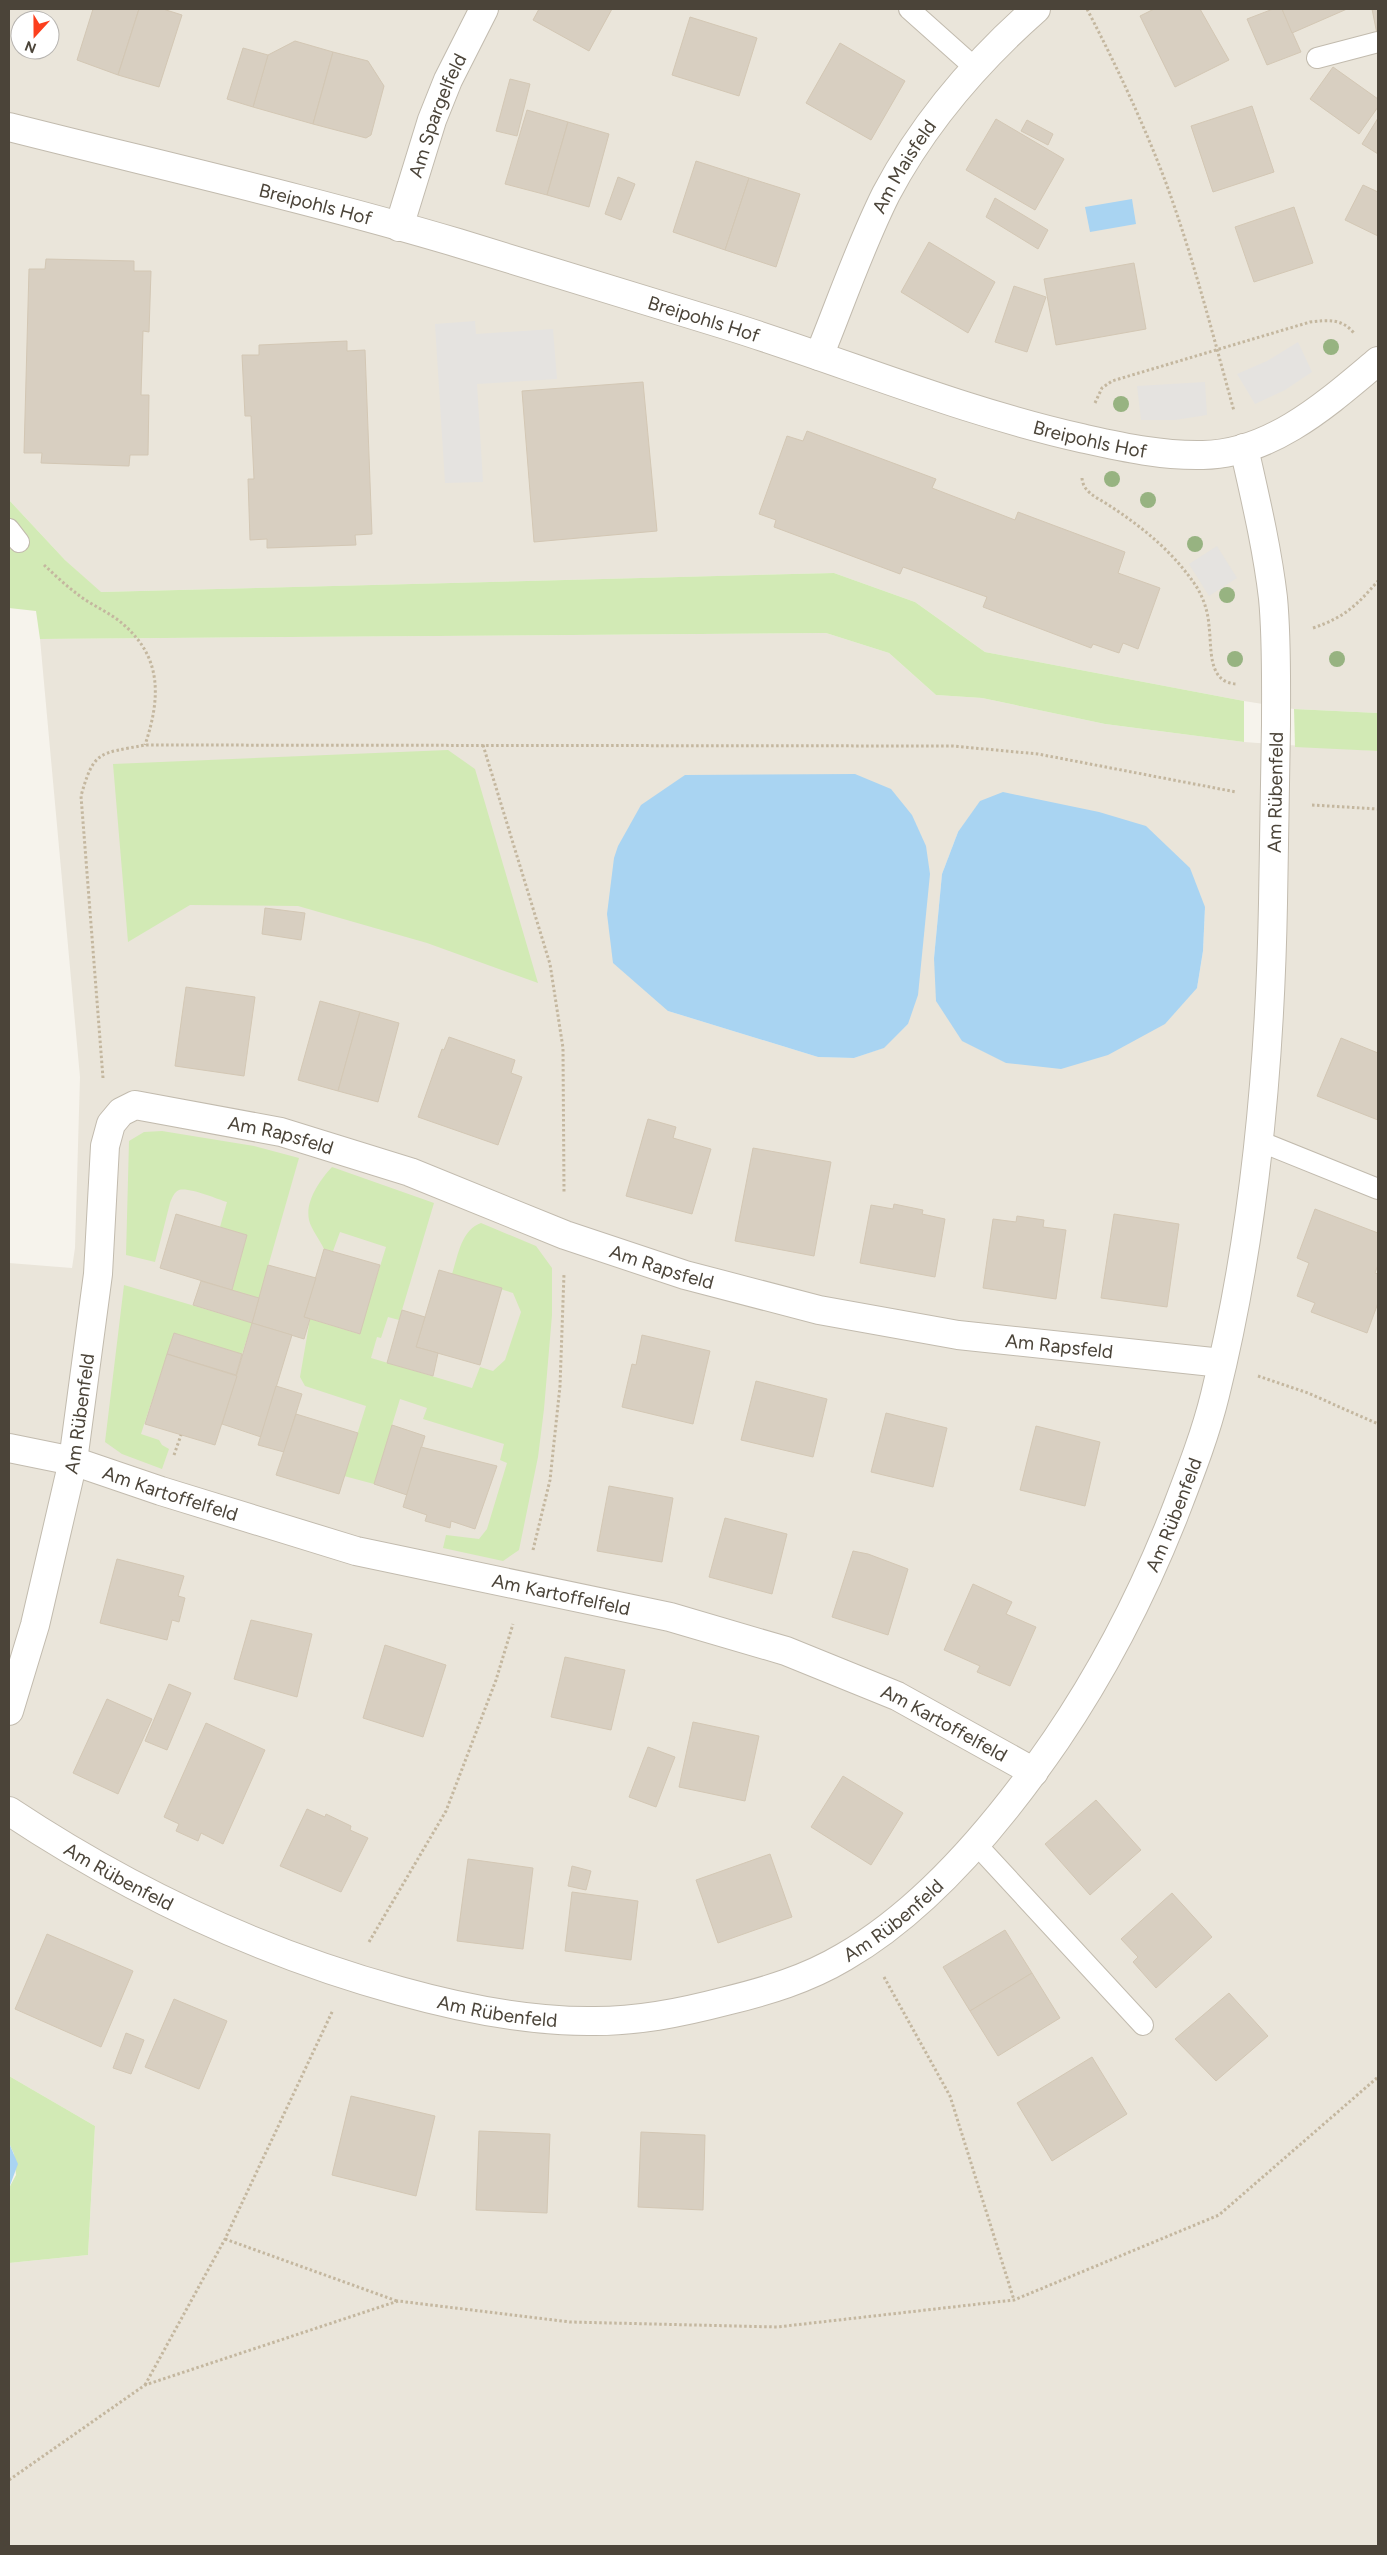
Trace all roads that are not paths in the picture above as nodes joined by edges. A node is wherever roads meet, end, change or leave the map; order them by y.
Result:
1 (484, 9) edge
2 (909, 9) edge
3 (1036, 9) edge
4 (1378, 42) edge
5 (1317, 58) dead end
6 (974, 67) junction
7 (9, 127) edge
8 (399, 227) junction
9 (819, 356) junction
10 (1378, 361) edge
11 (1244, 448) junction
12 (121, 1112) joint
13 (1258, 1141) junction
14 (1378, 1189) edge
15 (1222, 1363) junction
16 (9, 1448) edge
17 (73, 1461) junction
18 (9, 1711) edge
19 (1034, 1772) junction
20 (9, 1811) edge
21 (975, 1842) junction
22 (1143, 2025) dead end

1 - 8 street, Am Spargelfeld
2 - 6 lane
3 - 6 street, Am Maisfeld
4 - 5 lane
6 - 9 street, Am Maisfeld
7 - 8 street, Breipohls Hof
8 - 9 street, Breipohls Hof
9 - 11 street, Breipohls Hof
10 - 11 street, Breipohls Hof
11 - 13 street, Am Rübenfeld
12 - 15 street, Am Rapsfeld
12 - 17 street, Am Rübenfeld
13 - 14 lane
13 - 15 street, Am Rübenfeld
15 - 19 street, Am Rübenfeld
16 - 17 street, Am Kartoffelfeld
17 - 18 street, Am Rübenfeld
17 - 19 street, Am Kartoffelfeld
19 - 21 street, Am Rübenfeld
20 - 21 street, Am Rübenfeld
21 - 22 lane

